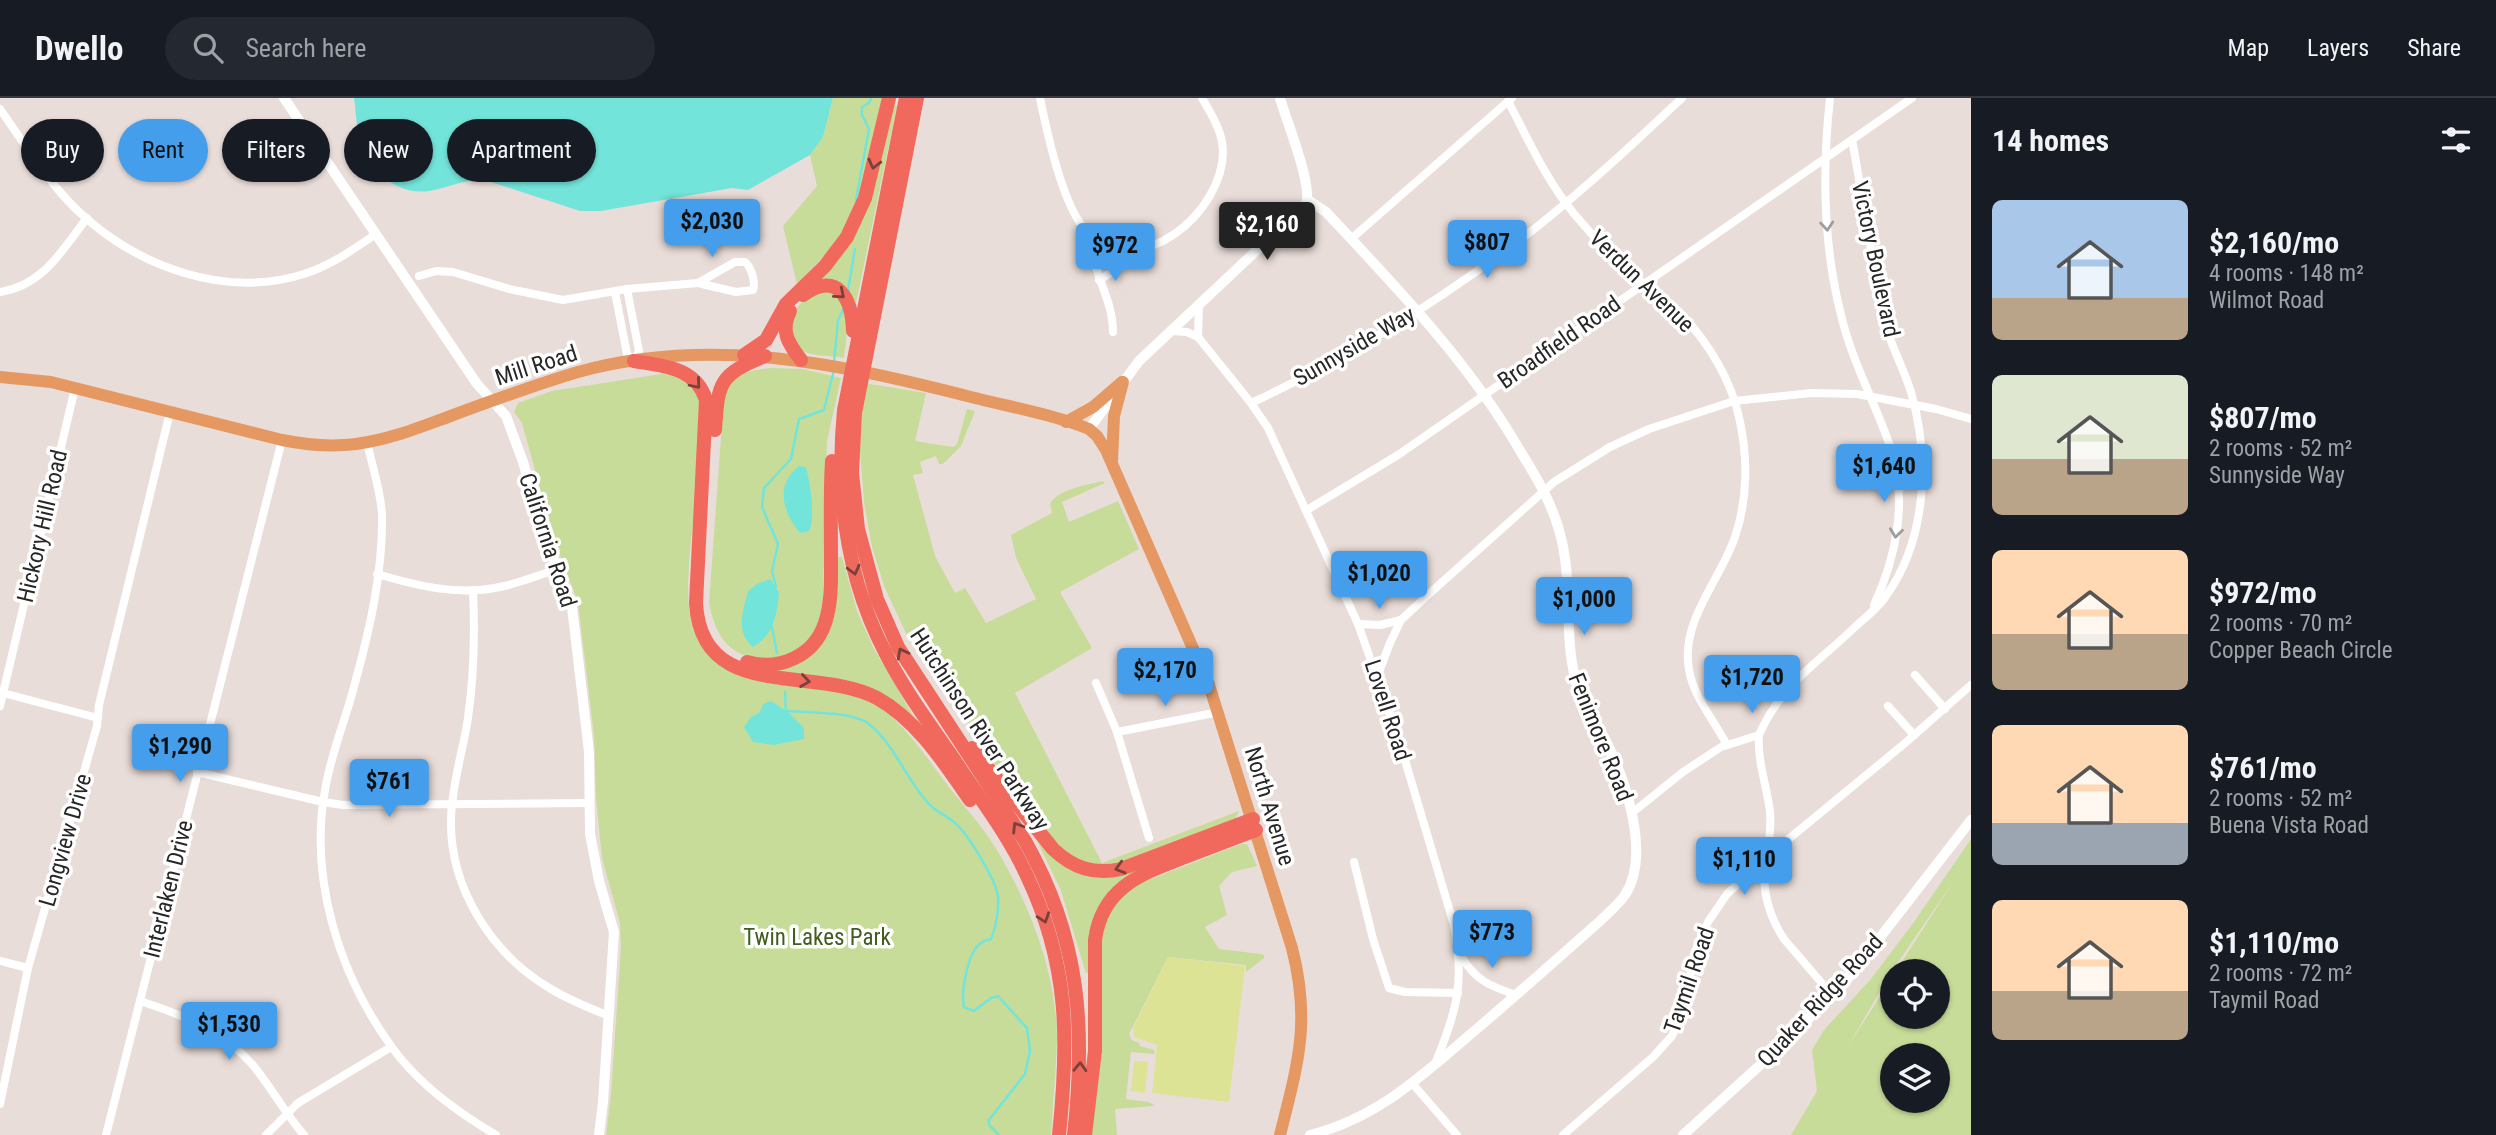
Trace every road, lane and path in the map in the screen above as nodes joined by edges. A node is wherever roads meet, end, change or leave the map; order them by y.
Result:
1 (284, 98) edge
2 (889, 98) edge
3 (906, 98) edge
4 (917, 98) edge
5 (1040, 98) edge
6 (1202, 98) edge
7 (1280, 98) edge
8 (1682, 98) edge
9 (1830, 98) edge
10 (1912, 98) edge
11 (1510, 99) edge
12 (0, 109) edge
13 (1852, 140) junction
14 (1826, 158) junction
15 (1308, 200) junction
16 (1565, 203) junction
17 (87, 218) junction
18 (376, 234) junction
19 (1089, 234) junction
20 (1351, 239) junction
21 (1134, 250) junction
22 (419, 276) dead end
23 (1099, 280) junction
24 (698, 283) junction
25 (1643, 283) junction
26 (627, 289) junction
27 (0, 292) edge
28 (615, 292) junction
29 (1199, 304) junction
30 (1416, 310) junction
31 (633, 322) junction
32 (621, 324) junction
33 (1170, 331) junction
34 (1113, 332) dead end
35 (1198, 337) junction
36 (854, 354) junction
37 (744, 355) junction
38 (765, 356) junction
39 (806, 360) junction
40 (634, 361) junction
41 (0, 377) edge
42 (1123, 382) junction
43 (75, 388) junction
44 (1485, 395) junction
45 (1869, 397) junction
46 (492, 401) junction
47 (1734, 401) junction
48 (1251, 403) junction
49 (845, 405) junction
50 (1913, 405) junction
51 (170, 412) junction
52 (1971, 419) edge
53 (1066, 422) junction
54 (1089, 429) junction
55 (282, 440) junction
56 (367, 442) junction
57 (1112, 464) junction
58 (1544, 491) junction
59 (1307, 510) junction
60 (558, 569) junction
61 (377, 574) junction
62 (473, 590) junction
63 (1871, 612) junction
64 (1401, 620) junction
65 (1358, 624) junction
66 (1915, 675) dead end
67 (1377, 677) junction
68 (1096, 683) dead end
69 (1971, 685) edge
70 (3, 693) junction
71 (0, 706) edge
72 (1888, 706) dead end
73 (1945, 709) junction
74 (938, 710) junction
75 (1219, 712) junction
76 (98, 718) junction
77 (1117, 732) junction
78 (1759, 735) junction
79 (1914, 735) junction
80 (1727, 745) junction
81 (197, 772) junction
82 (323, 802) junction
83 (589, 803) junction
84 (452, 804) junction
85 (1632, 813) junction
86 (1971, 820) edge
87 (1254, 824) junction
88 (1149, 838) dead end
89 (1768, 856) junction
90 (1354, 862) dead end
91 (1027, 875) junction
92 (1460, 953) junction
93 (0, 961) edge
94 (28, 968) junction
95 (1458, 993) junction
96 (1516, 995) junction
97 (1832, 995) junction
98 (140, 1001) junction
99 (609, 1016) junction
100 (391, 1047) junction
101 (1433, 1066) junction
102 (1412, 1083) junction
103 (0, 1104) edge
104 (287, 1113) junction
105 (106, 1135) edge
106 (266, 1135) edge
107 (304, 1135) edge
108 (496, 1135) edge
109 (599, 1135) edge
110 (1059, 1135) edge
111 (1074, 1135) edge
112 (1085, 1135) edge
113 (1280, 1135) edge
114 (1310, 1135) edge
115 (1457, 1135) edge
116 (1563, 1135) edge
117 (1683, 1135) edge

1 - 18 main road, California Road
2 -> 37 highway
3 - 36 highway, Hutchinson River Parkway
74 -> 4 highway, Hutchinson River Parkway
5 - 19 street
6 - 21 street
7 - 15 street
8 - 16 street, Sunnyside Way
9 - 14 street, Victory Boulevard
10 - 13 street, Broadfield Road
11 - 16 street, Verdun Avenue
11 - 20 street
12 - 17 street
13 - 14 street, Broadfield Road
13 - 50 street, Victory Boulevard
14 - 25 street, Broadfield Road
14 -> 45 street, Victory Boulevard
15 - 20 street, Fenimore Road
15 - 29 street
16 - 25 street, Verdun Avenue
16 - 30 street, Sunnyside Way
17 - 18 street
17 - 27 street
18 - 46 main road, California Road
19 - 21 street
19 - 23 street
20 - 30 street, Fenimore Road
21 - 23 street
22 - 28 street
23 - 34 street
24 - 24 street
24 - 26 street
25 - 44 street, Broadfield Road
25 - 47 street, Verdun Avenue
26 - 28 street
26 - 31 street
28 - 32 street
29 - 33 street
29 - 35 street
30 - 44 street, Fenimore Road
30 - 48 street, Sunnyside Way
31 - 32 street
31 - 40 street
32 - 40 street
33 - 35 street
33 - 42 street
35 - 48 street, Lovell Road
39 -> 36 highway
36 - 49 highway, Hutchinson River Parkway
37 - 38 main road, Mill Road
37 - 40 main road, Mill Road
38 - 39 main road, Mill Road
38 - 49 highway
39 - 53 main road, Mill Road
40 - 46 main road, Mill Road
40 -> 91 highway
41 - 43 main road, Mill Road
42 - 53 main road
42 - 54 street
42 - 57 main road
43 - 51 main road, Mill Road
43 - 70 street, Hickory Hill Road
44 - 58 street, Fenimore Road
44 - 59 street, Broadfield Road
45 - 47 street
45 - 50 street
45 -> 63 street, Victory Boulevard
46 - 56 main road, Mill Road
46 - 60 main road, California Road
47 - 58 street
47 - 80 street, Verdun Avenue
48 - 59 street, Lovell Road
49 -> 91 highway, Hutchinson River Parkway
50 - 52 street
50 - 63 street, Victory Boulevard
51 - 55 main road, Mill Road
51 - 76 street, Longview Drive
53 - 54 main road, Mill Road
54 - 57 main road, North Avenue
55 - 56 main road, Mill Road
55 - 81 street, Interlaken Drive
56 - 61 street
57 - 75 main road, North Avenue
58 - 64 street
58 - 85 street, Fenimore Road
59 - 65 street, Lovell Road
60 - 62 street
60 - 83 main road, California Road
61 - 62 street
61 - 82 street
62 - 84 street
63 - 78 street, Victory Boulevard
64 - 65 street
64 - 67 street
65 - 67 street, Lovell Road
66 - 73 street
67 - 92 street, Lovell Road
68 - 77 street
69 - 73 street, Taymil Road
70 - 71 street, Hickory Hill Road
70 - 76 street
72 - 79 street
73 - 79 street, Taymil Road
87 -> 74 highway
111 -> 74 highway, Hutchinson River Parkway
75 - 77 street
75 - 87 main road, North Avenue
76 - 94 street, Longview Drive
77 - 88 street
78 - 80 street
78 - 89 street
79 - 89 street, Taymil Road
80 - 85 street
81 - 82 street
81 - 98 street, Interlaken Drive
82 - 84 street
82 - 100 street
83 - 84 street
83 - 99 main road, California Road
84 - 99 street
85 - 96 street, Fenimore Road
86 - 97 street, Quaker Ridge Road
87 - 112 highway
87 - 113 main road, North Avenue
89 - 97 street
89 - 116 street, Taymil Road
90 - 95 street
91 -> 110 highway, Hutchinson River Parkway
92 - 95 street, Lovell Road
92 - 96 street, Lovell Road
93 - 94 street
94 - 103 street, Longview Drive
95 - 101 street, Lovell Road
96 - 101 street, Fenimore Road
97 - 117 street, Quaker Ridge Road
98 - 104 street
98 - 105 street, Interlaken Drive
99 - 109 main road, California Road
100 - 104 street
100 - 108 street
101 - 102 street, Lovell Road
102 - 114 street, Lovell Road
102 - 115 street
104 - 106 street
104 - 107 street

